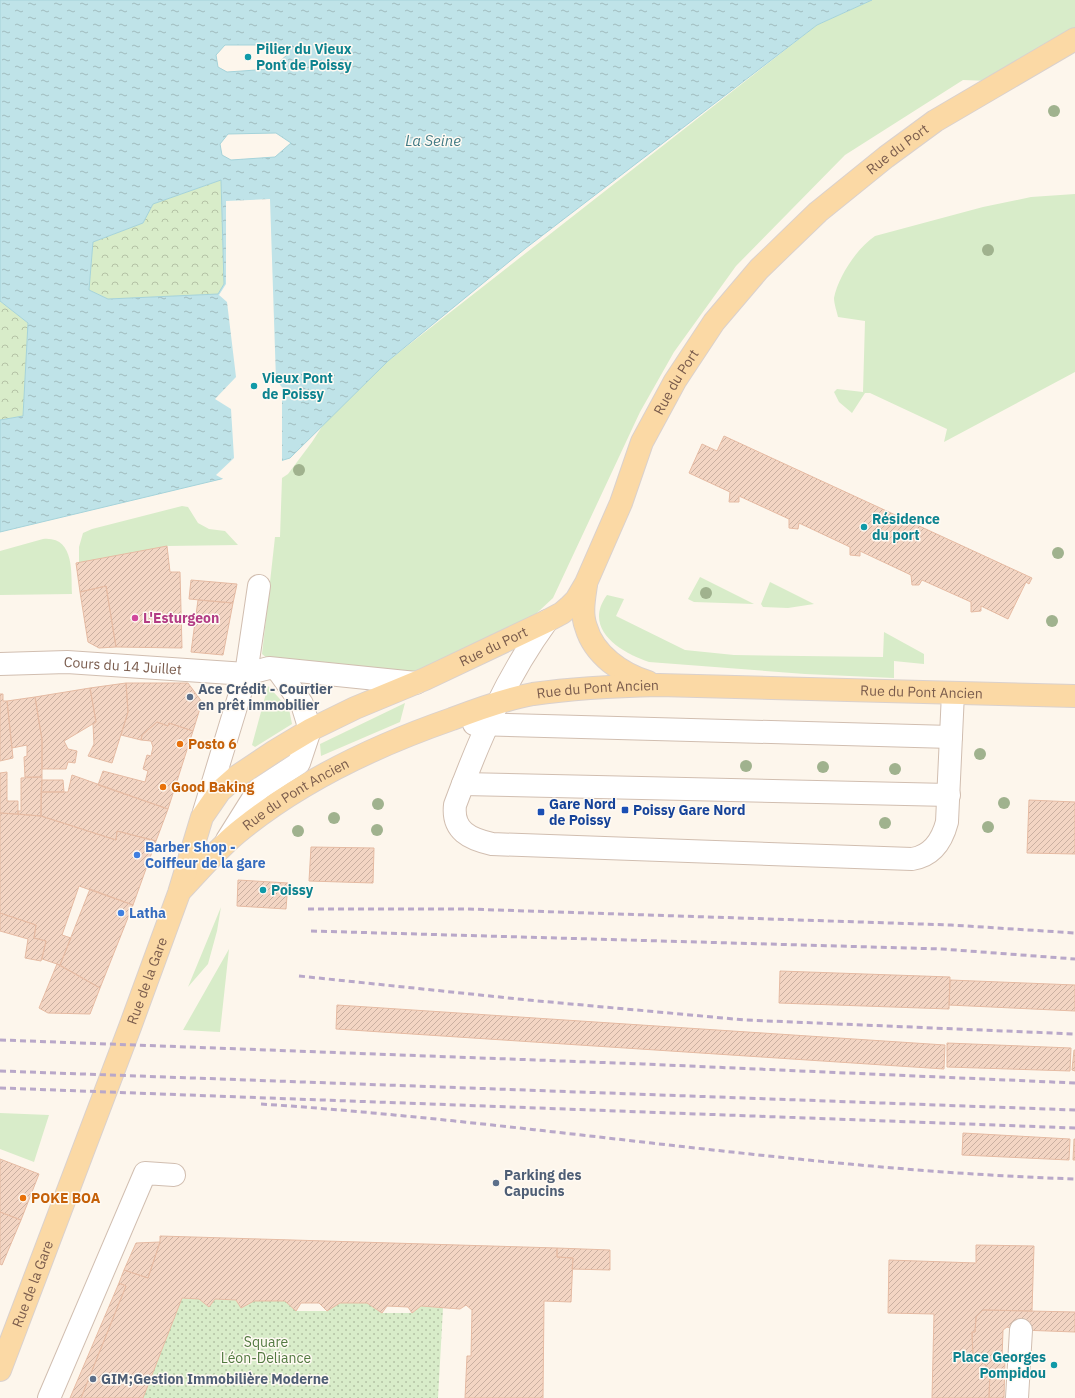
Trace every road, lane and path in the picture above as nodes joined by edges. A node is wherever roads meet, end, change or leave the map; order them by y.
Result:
1 (1075, 39) edge
2 (1075, 49) edge
3 (979, 96) junction
4 (586, 583) junction
5 (259, 586) dead end
6 (547, 621) junction
7 (0, 664) edge
8 (277, 669) junction
9 (246, 674) junction
10 (416, 683) junction
11 (659, 685) junction
12 (953, 693) junction
13 (1075, 696) edge
14 (498, 702) junction
15 (435, 725) junction
16 (487, 725) junction
17 (310, 730) junction
18 (951, 737) junction
19 (463, 784) junction
20 (949, 795) junction
21 (202, 817) junction
22 (224, 845) junction
23 (179, 892) junction
24 (174, 1175) dead end
25 (1021, 1330) dead end
26 (0, 1369) edge
27 (49, 1398) edge
28 (1017, 1398) edge

1 - 3 main road, Rue du Port
2 - 3 main road, Rue du Port
3 - 4 main road, Rue du Port
4 - 6 main road, Rue du Port
4 - 11 main road
5 - 9 street, Rue de la Gare
6 - 10 main road, Rue du Port
6 - 14 street
7 - 9 street, Cours du 14 Juillet
8 - 9 street
8 - 10 street
8 - 17 street
9 - 21 street, Rue de la Gare
10 - 17 main road
11 - 12 main road, Rue du Pont Ancien
11 - 14 main road, Rue du Pont Ancien
12 - 13 main road, Rue du Pont Ancien
12 - 18 street
14 - 15 main road, Rue du Pont Ancien
14 - 16 street
15 - 16 street
15 - 22 main road, Rue du Pont Ancien
16 - 18 street
16 - 19 street
17 - 21 main road
17 - 22 street
18 - 20 street
19 - 20 street
19 - 20 street
21 - 23 main road, Rue de la Gare
22 - 23 main road, Rue du Pont Ancien
23 - 26 main road, Rue de la Gare
24 - 27 street
25 - 28 street

